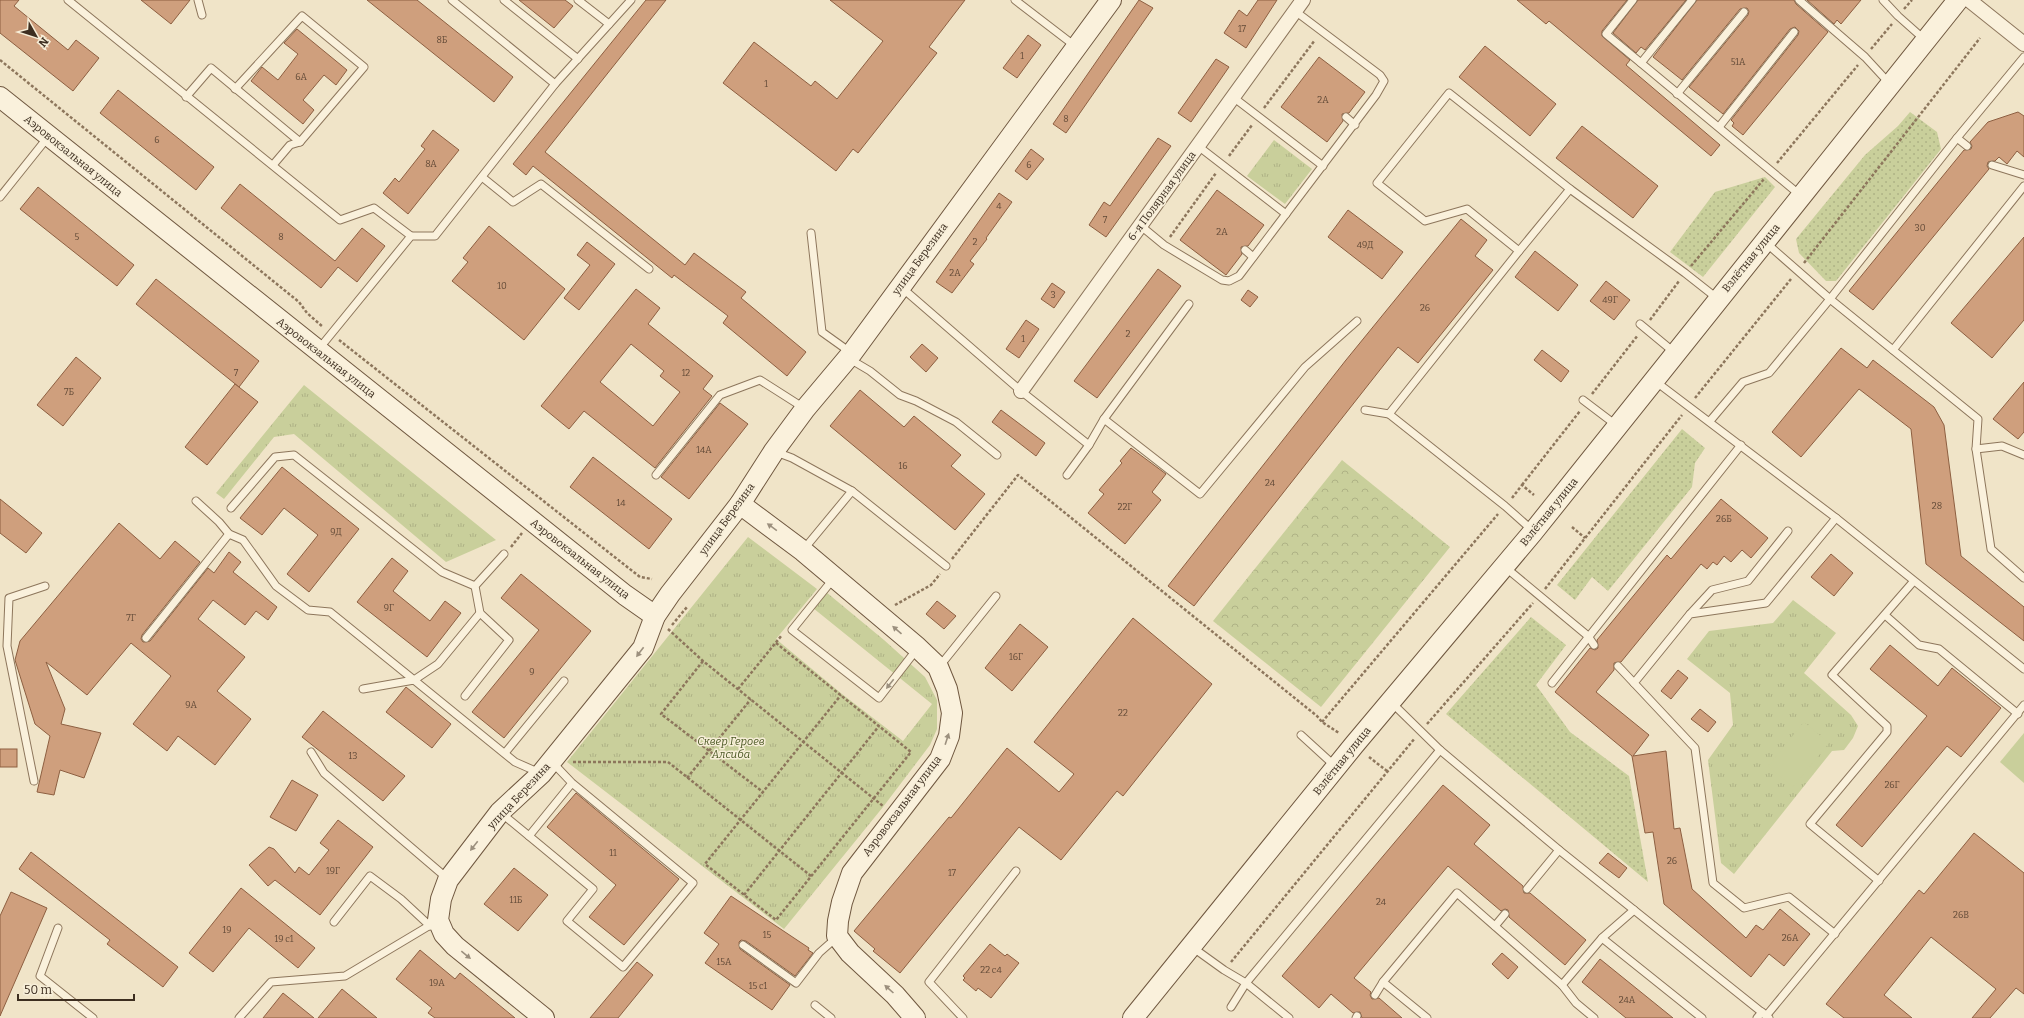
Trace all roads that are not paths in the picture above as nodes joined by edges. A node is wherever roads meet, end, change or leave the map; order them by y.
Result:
1 (68, 0) edge
2 (198, 0) edge
3 (452, 0) edge
4 (504, 0) edge
5 (578, 0) edge
6 (631, 0) edge
7 (1015, 0) edge
8 (1111, 0) edge
9 (1633, 0) edge
10 (1692, 0) edge
11 (1799, 0) edge
12 (1883, 0) edge
13 (1958, 0) edge
14 (1969, 0) edge
15 (1299, 5) edge
16 (1744, 12) dead end
17 (202, 15) dead end
18 (609, 24) junction
19 (1794, 32) dead end
20 (1926, 40) junction
21 (2024, 44) edge
22 (1077, 47) junction
23 (2024, 57) edge
24 (578, 59) junction
25 (1641, 63) junction
26 (556, 84) junction
27 (1891, 84) junction
28 (235, 89) junction
29 (1677, 94) junction
30 (0, 97) edge
31 (186, 97) junction
32 (1233, 97) junction
33 (1346, 117) dead end
34 (1354, 125) junction
35 (1718, 127) junction
36 (48, 137) junction
37 (1957, 138) junction
38 (300, 142) junction
39 (1198, 146) junction
40 (1967, 146) dead end
41 (273, 165) junction
42 (1992, 165) dead end
43 (1323, 166) junction
44 (2024, 174) edge
45 (482, 177) junction
46 (2024, 186) edge
47 (1570, 189) junction
48 (1802, 196) junction
49 (0, 197) edge
50 (1286, 214) junction
51 (1141, 226) junction
52 (811, 232) dead end
53 (411, 236) junction
54 (1765, 242) junction
55 (1245, 250) dead end
56 (1519, 251) junction
57 (1254, 257) junction
58 (649, 269) dead end
59 (900, 286) junction
60 (1718, 299) junction
61 (1830, 299) junction
62 (1189, 304) dead end
63 (1357, 321) dead end
64 (1642, 326) road end
65 (1893, 350) junction
66 (317, 351) junction
67 (1675, 353) junction
68 (850, 356) junction
69 (1654, 379) junction
70 (1021, 391) junction
71 (1584, 401) road end
72 (806, 409) junction
73 (1365, 410) dead end
74 (1389, 414) junction
75 (1104, 419) junction
76 (1710, 421) junction
77 (1617, 426) junction
78 (1089, 445) junction
79 (1741, 445) junction
80 (1976, 449) junction
81 (774, 451) junction
82 (997, 455) dead end
83 (2024, 455) edge
84 (656, 475) dead end
85 (1066, 475) dead end
86 (852, 491) junction
87 (196, 502) dead end
88 (740, 504) junction
89 (231, 508) dead end
90 (1836, 518) junction
91 (1788, 531) dead end
92 (1534, 532) junction
93 (229, 534) junction
94 (803, 551) junction
95 (504, 554) road end
96 (946, 566) road end
97 (1505, 567) junction
98 (834, 578) junction
99 (2024, 578) edge
100 (1914, 582) junction
101 (45, 586) dead end
102 (475, 586) junction
103 (996, 596) dead end
104 (480, 614) junction
105 (1690, 614) junction
106 (1885, 615) junction
107 (655, 616) junction
108 (1588, 636) junction
109 (146, 638) dead end
110 (1594, 645) dead end
111 (918, 648) junction
112 (1618, 666) dead end
113 (938, 667) junction
114 (2024, 669) edge
115 (414, 680) junction
116 (564, 680) dead end
117 (1552, 683) dead end
118 (1634, 683) junction
119 (363, 688) dead end
120 (465, 696) dead end
121 (1391, 702) junction
122 (2024, 705) edge
123 (2018, 714) junction
124 (1301, 735) dead end
125 (1440, 750) junction
126 (311, 752) dead end
127 (505, 753) junction
128 (554, 766) junction
129 (1336, 767) junction
130 (34, 781) dead end
131 (572, 783) junction
132 (500, 812) junction
133 (529, 836) junction
134 (1559, 850) junction
135 (1016, 871) dead end
136 (448, 880) junction
137 (1879, 881) junction
138 (1526, 889) dead end
139 (1634, 910) junction
140 (1505, 914) dead end
141 (334, 922) dead end
142 (434, 923) junction
143 (1495, 926) junction
144 (58, 928) dead end
145 (1835, 934) junction
146 (838, 936) junction
147 (1602, 938) junction
148 (743, 945) dead end
149 (1192, 947) junction
150 (1383, 982) junction
151 (1246, 983) junction
152 (1562, 985) junction
153 (1375, 995) dead end
154 (815, 1005) dead end
155 (1231, 1007) dead end
156 (1766, 1015) edge
157 (93, 1018) edge
158 (239, 1018) edge
159 (544, 1018) edge
160 (831, 1018) edge
161 (915, 1018) edge
162 (963, 1018) edge
163 (1133, 1018) edge
164 (1288, 1018) edge
165 (1427, 1018) edge
166 (1594, 1018) edge
167 (1702, 1018) edge
168 (1757, 1018) edge

1 - 31 lane
2 - 17 lane
3 - 26 lane
4 - 24 lane
5 - 18 lane
6 - 18 lane
7 - 22 lane
8 - 22 street, улица Березина
9 - 25 lane
10 - 25 lane
11 - 27 lane
12 - 20 lane
13 - 20 street, Взлётная улица
14 - 21 street
15 - 32 street, 6-я Полярная улица
15 - 34 lane
16 - 29 lane
18 - 24 lane
19 - 35 lane
20 - 27 street, Взлётная улица
22 - 59 street, улица Березина
23 - 37 lane
24 - 26 lane
25 - 29 lane
26 - 45 lane
27 - 48 street, Взлётная улица
28 - 31 lane
28 - 38 lane
28 - 38 lane
29 - 35 lane
30 - 36 street, Аэровокзальная улица
31 - 41 lane
32 - 39 street, 6-я Полярная улица
32 - 43 lane
33 - 34 lane
34 - 43 lane
35 - 48 lane
36 - 49 lane
36 - 66 street, Аэровокзальная улица
37 - 40 lane
37 - 61 lane
38 - 41 lane
39 - 50 lane
39 - 51 street, 6-я Полярная улица
41 - 53 lane
42 - 44 lane
43 - 50 lane
45 - 53 lane
45 - 58 lane
46 - 65 lane
47 - 56 lane
47 - 56 lane
47 - 60 lane
48 - 54 street, Взлётная улица
50 - 57 lane
51 - 57 lane
51 - 70 street, 6-я Полярная улица
52 - 68 lane
53 - 66 lane
54 - 60 street, Взлётная улица
54 - 61 lane
55 - 57 lane
56 - 74 lane
59 - 68 street, улица Березина
59 - 70 lane
60 - 67 street, Взлётная улица
61 - 65 lane
61 - 76 lane
62 - 75 lane
63 - 75 lane
64 - 67 lane
65 - 80 lane
66 - 107 street, Аэровокзальная улица
67 - 69 street, Взлётная улица
68 - 72 street, улица Березина
68 - 82 lane
69 - 76 lane
69 - 77 street, Взлётная улица
70 - 78 lane
71 - 77 lane
72 - 81 street, улица Березина
72 - 84 lane
73 - 74 lane
74 - 92 lane
75 - 78 lane
76 - 79 lane
77 - 92 street, Взлётная улица
78 - 85 lane
79 - 90 lane
79 - 108 lane
80 - 83 lane
80 - 99 lane
81 - 86 lane
81 - 88 street, улица Березина
86 - 94 lane
86 - 96 lane
87 - 93 lane
94 -> 88 street, Аэровокзальная улица
88 - 107 street, улица Березина
89 - 102 lane
90 - 100 lane
90 - 105 lane
91 - 105 lane
92 - 97 street, Взлётная улица
93 - 109 lane
93 - 115 lane
94 - 98 street, Аэровокзальная улица
95 - 102 lane
97 - 108 lane
97 - 121 street, Взлётная улица
111 -> 98 street, Аэровокзальная улица
111 -> 98 lane
100 - 106 lane
100 - 114 lane
101 - 130 lane
102 - 104 lane
103 - 113 lane
104 - 115 lane
104 - 120 lane
105 - 118 lane
106 - 123 lane
106 - 137 lane
107 -> 128 street, улица Березина
108 - 110 lane
108 - 117 lane
111 - 113 street, Аэровокзальная улица
112 - 118 lane
146 -> 113 street, Аэровокзальная улица
115 - 119 lane
115 - 127 lane
116 - 127 lane
118 - 145 lane
121 - 125 lane
121 - 129 street, Взлётная улица
122 - 123 lane
123 - 137 lane
124 - 129 lane
125 - 134 lane
125 - 151 lane
126 - 136 lane
127 - 128 lane
128 - 131 lane
128 - 132 street, улица Березина
129 - 149 street, Взлётная улица
131 - 133 lane
131 - 133 lane
132 - 133 lane
132 -> 136 street, улица Березина
134 - 138 lane
134 - 139 lane
135 - 162 lane
136 - 142 street, улица Березина
137 - 145 lane
139 - 147 lane
139 - 156 lane
140 - 143 lane
141 - 142 lane
142 - 158 lane
142 -> 159 street
143 - 150 lane
143 - 152 lane
144 - 157 lane
145 - 156 lane
146 - 148 lane
161 -> 146 street
147 - 152 lane
147 - 167 lane
149 - 151 lane
149 - 163 street, Взлётная улица
150 - 153 lane
150 - 165 lane
151 - 155 lane
151 - 164 lane
152 - 166 lane
154 - 160 lane
156 - 168 lane

